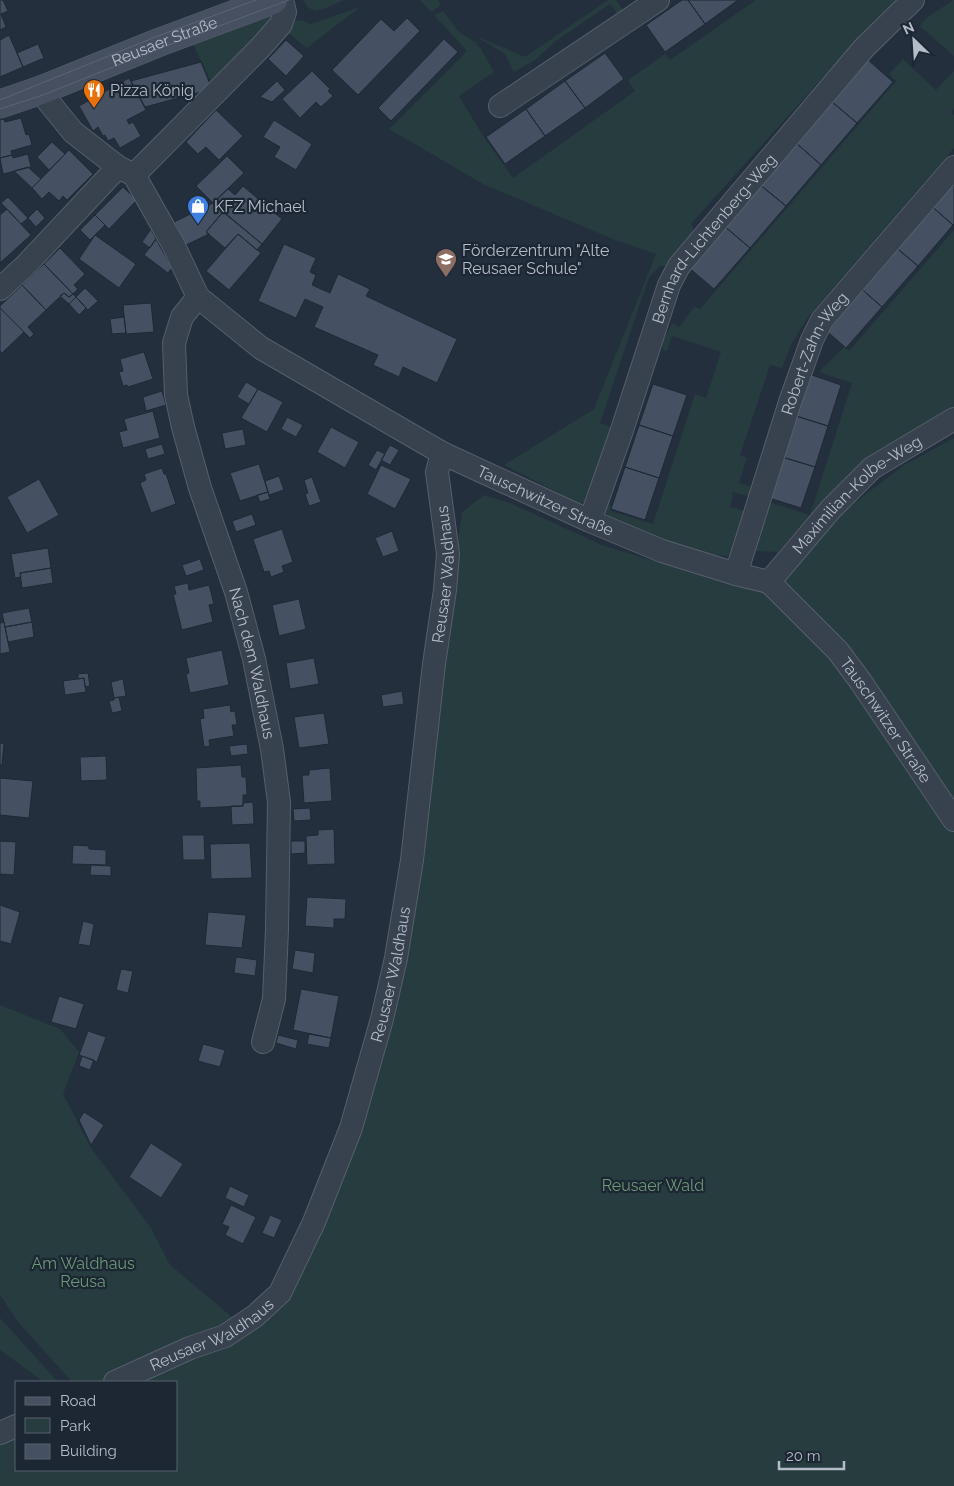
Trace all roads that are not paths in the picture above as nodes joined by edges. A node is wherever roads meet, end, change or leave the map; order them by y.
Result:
1 (273, 0) edge
2 (282, 0) edge
3 (658, 0) edge
4 (913, 0) edge
5 (41, 90) junction
6 (0, 104) edge
7 (500, 106) dead end
8 (954, 167) edge
9 (126, 171) junction
10 (0, 289) edge
11 (198, 297) junction
12 (954, 419) edge
13 (442, 453) junction
14 (590, 521) junction
15 (736, 574) junction
16 (769, 582) junction
17 (954, 820) edge
18 (263, 1042) dead end
19 (117, 1381) edge
20 (15, 1426) edge
21 (0, 1433) edge

1 - 5 street, Reusaer Straße
2 - 9 street
3 - 7 street
4 - 14 street, Bernhard-Lichtenberg-Weg
5 - 6 street, Reusaer Straße
5 - 9 street, Tauschwitzer Straße
8 - 15 street, Robert-Zahn-Weg
9 - 10 street
9 - 11 street, Tauschwitzer Straße
11 - 13 street, Tauschwitzer Straße
11 - 18 street, Nach dem Waldhaus
12 - 16 street, Maximilian-Kolbe-Weg
13 - 14 street, Tauschwitzer Straße
13 - 19 street, Reusaer Waldhaus
14 - 15 street, Tauschwitzer Straße
15 - 16 street, Tauschwitzer Straße
16 - 17 street, Tauschwitzer Straße
20 - 21 street

